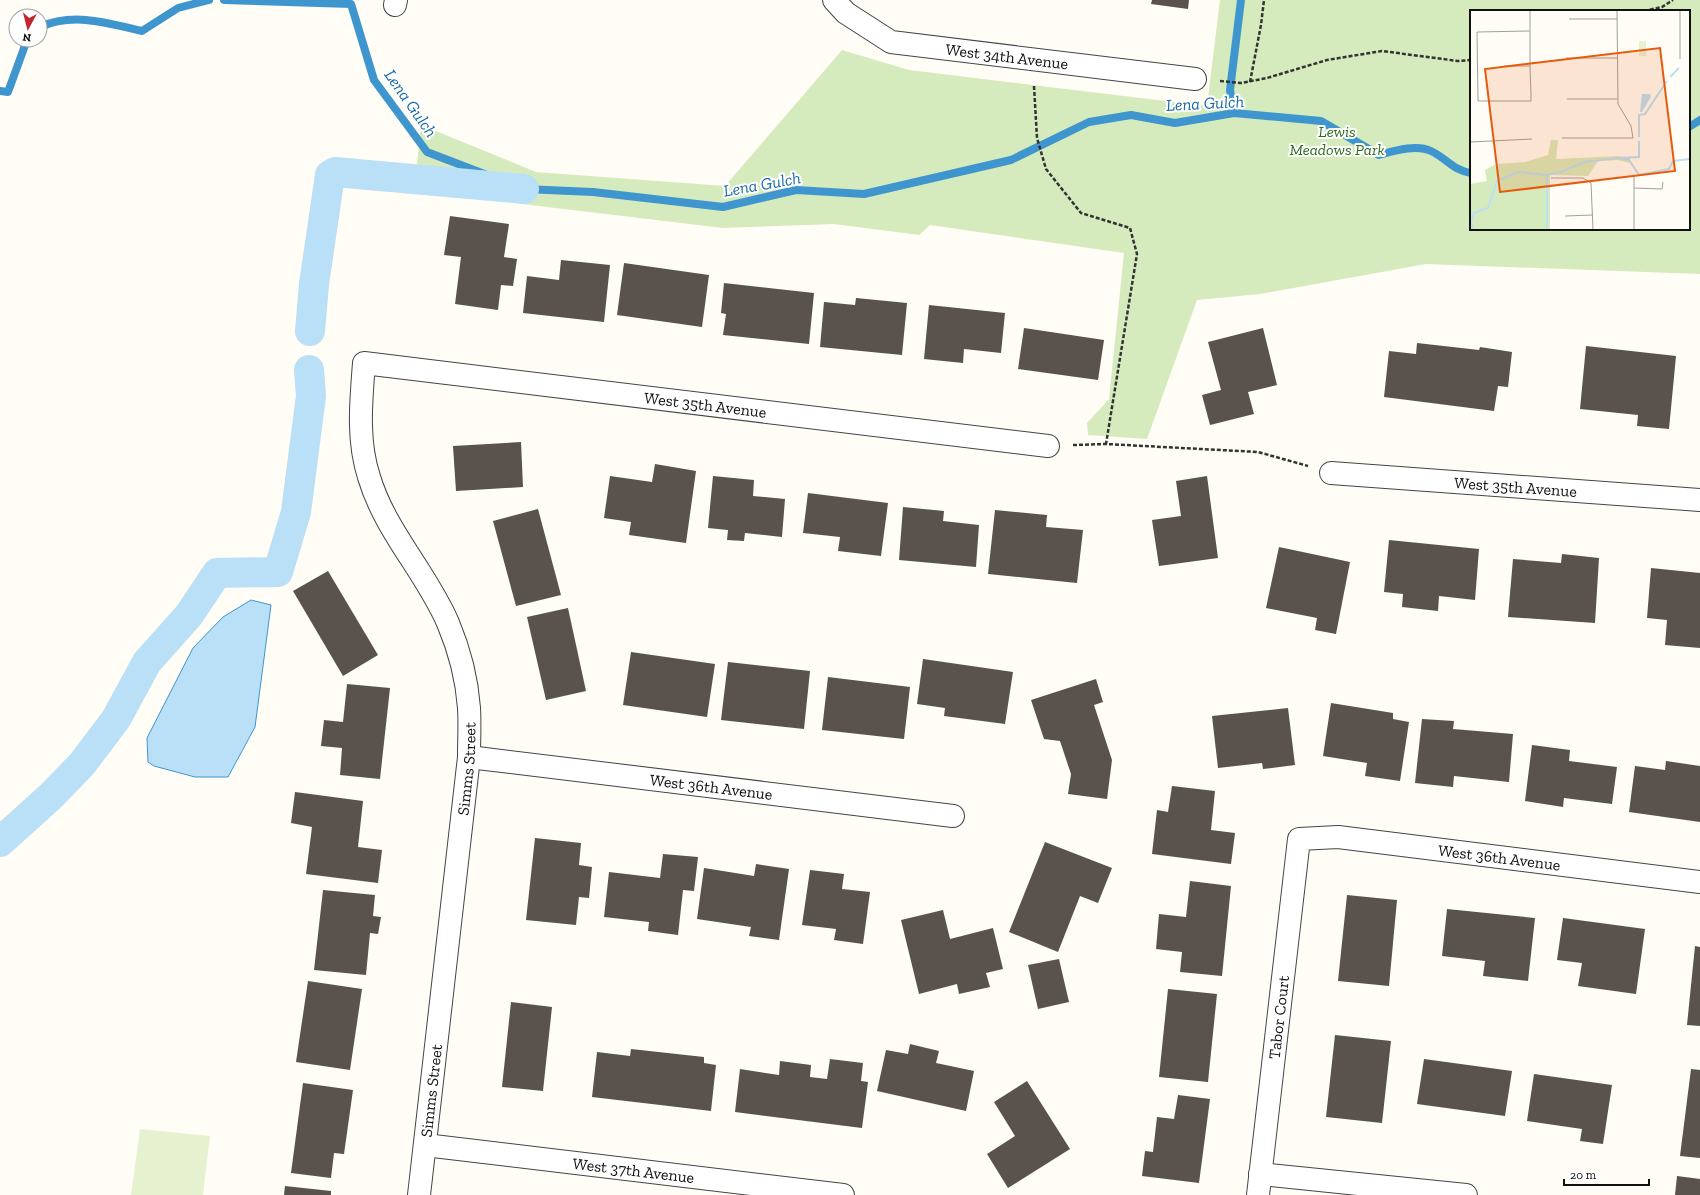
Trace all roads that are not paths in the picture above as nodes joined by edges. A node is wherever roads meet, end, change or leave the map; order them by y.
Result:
1 (834, 0) edge
2 (1195, 79) dead end
3 (364, 363) joint
4 (1048, 446) road end
5 (1331, 473) road end
6 (1700, 500) edge
7 (469, 757) junction
8 (953, 816) dead end
9 (1299, 839) joint
10 (1700, 882) edge
11 (425, 1144) junction
12 (1260, 1174) junction
13 (419, 1195) edge
14 (843, 1195) edge
15 (1258, 1195) edge
16 (1466, 1195) edge

1 - 2 street, West 34th Avenue
3 - 4 street, West 35th Avenue
3 - 7 street, Simms Street
5 - 6 street, West 35th Avenue
7 - 8 street, West 36th Avenue
7 - 11 street, Simms Street
9 - 10 street, West 36th Avenue
9 - 12 street, Tabor Court
11 - 13 street, Simms Street
11 - 14 street, West 37th Avenue
12 - 15 street, Tabor Court
12 - 16 street

